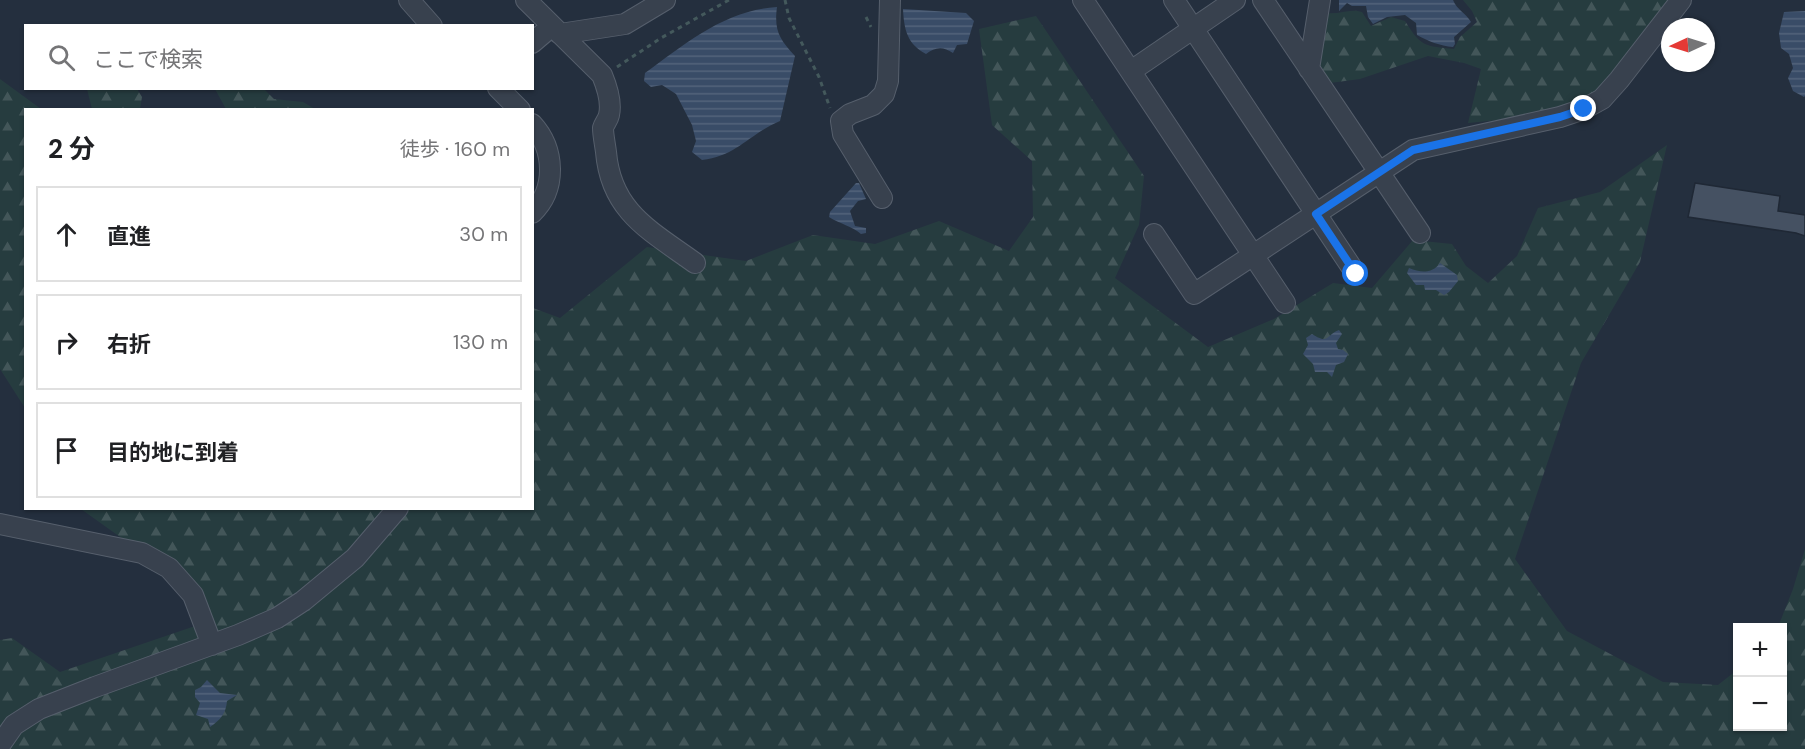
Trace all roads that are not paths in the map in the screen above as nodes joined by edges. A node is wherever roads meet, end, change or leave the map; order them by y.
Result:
1 (408, 0) edge
2 (526, 0) edge
3 (665, 0) edge
4 (890, 0) edge
5 (1083, 0) edge
6 (1174, 0) edge
7 (1235, 0) edge
8 (1263, 0) edge
9 (1320, 0) edge
10 (1681, 0) edge
11 (430, 24) edge
12 (1193, 28) junction
13 (556, 30) junction
14 (534, 42) edge
15 (1309, 69) junction
16 (1131, 71) junction
17 (500, 90) edge
18 (518, 108) edge
19 (534, 126) edge
20 (1379, 173) junction
21 (882, 198) dead end
22 (534, 210) edge
23 (1316, 214) junction
24 (1420, 233) dead end
25 (1154, 234) dead end
26 (1254, 255) junction
27 (695, 263) dead end
28 (1356, 274) dead end
29 (1285, 303) dead end
30 (396, 510) edge
31 (0, 524) edge
32 (212, 645) junction
33 (0, 745) edge

1 - 11 street
2 - 13 street
3 - 13 street
4 - 21 street
5 - 16 street
6 - 12 street
7 - 12 street
8 - 15 street
9 - 15 street
10 - 20 street
12 - 16 street
12 - 23 street
13 - 14 street
13 - 27 street
15 - 20 street
16 - 26 street
17 - 18 street
19 - 22 street
20 - 23 street
20 - 24 street
23 - 26 street
23 - 28 street
25 - 26 street
26 - 29 street
30 - 32 street
31 - 32 street
32 - 33 street

